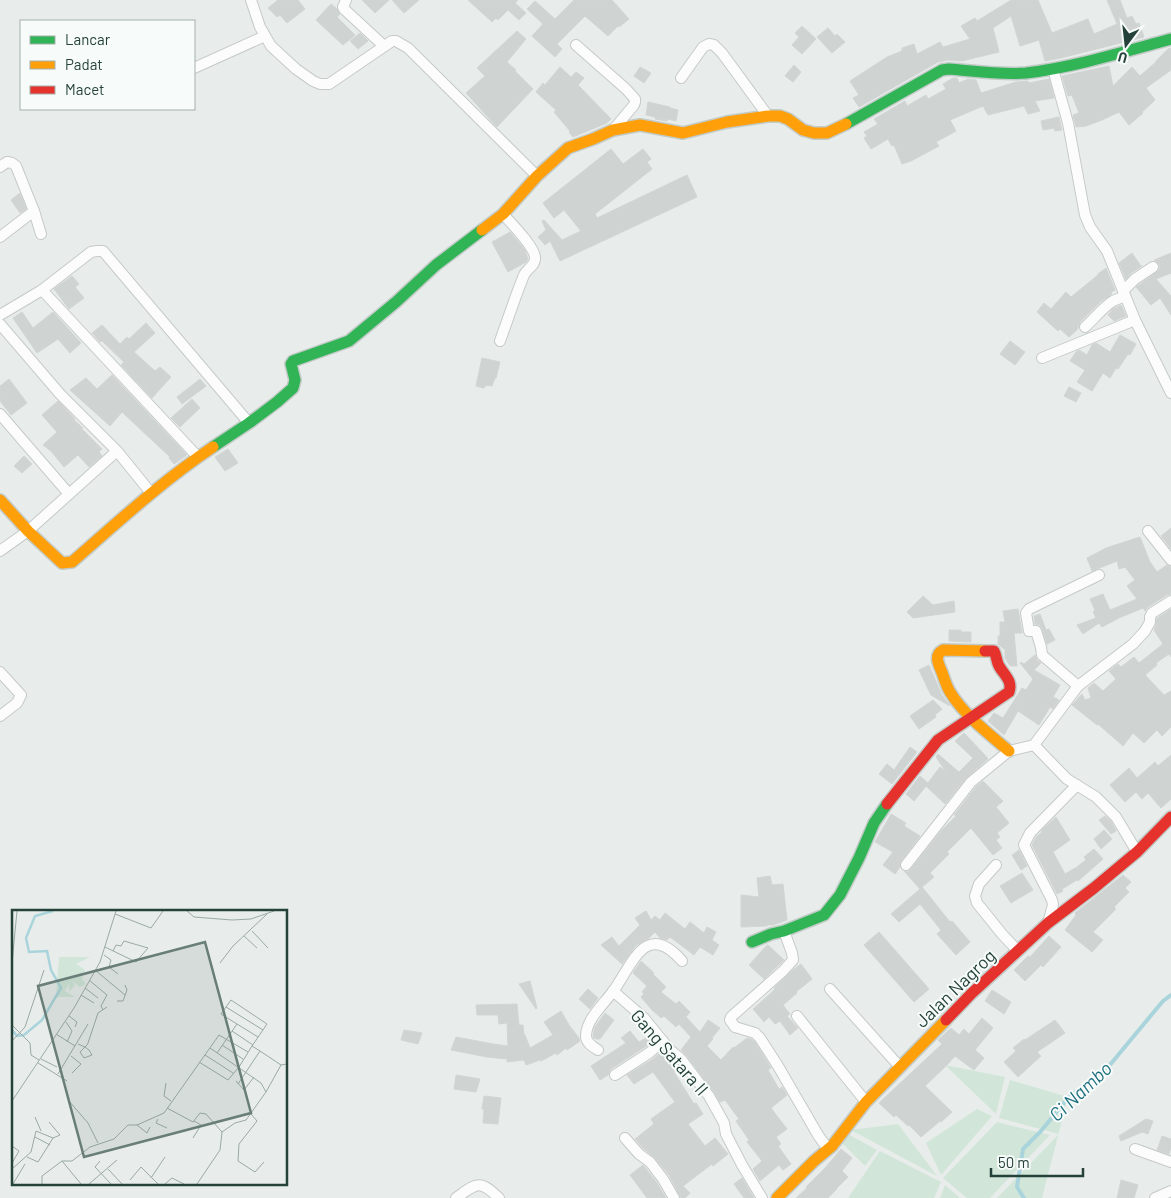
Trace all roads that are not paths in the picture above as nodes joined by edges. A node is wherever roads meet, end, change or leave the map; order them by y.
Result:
1 (251, 0) edge
2 (346, 0) edge
3 (264, 36) junction
4 (1171, 38) edge
5 (576, 45) dead end
6 (384, 46) junction
7 (195, 68) edge
8 (1053, 68) junction
9 (681, 78) dead end
10 (768, 116) junction
11 (613, 130) junction
12 (0, 167) edge
13 (538, 176) junction
14 (34, 212) junction
15 (502, 214) junction
16 (42, 234) dead end
17 (0, 238) edge
18 (1153, 267) dead end
19 (42, 290) junction
20 (1124, 294) junction
21 (0, 315) edge
22 (1135, 320) junction
23 (0, 324) edge
24 (1085, 327) dead end
25 (500, 341) dead end
26 (1042, 358) dead end
27 (1171, 393) edge
28 (0, 414) edge
29 (249, 423) junction
30 (117, 450) junction
31 (198, 457) junction
32 (150, 493) junction
33 (69, 494) junction
34 (0, 500) edge
35 (28, 531) junction
36 (1148, 531) dead end
37 (0, 551) edge
38 (1171, 560) edge
39 (1099, 575) dead end
40 (1171, 601) edge
41 (0, 672) edge
42 (1078, 686) junction
43 (0, 716) edge
44 (971, 718) junction
45 (1034, 745) junction
46 (1009, 750) junction
47 (1077, 785) junction
48 (1171, 817) edge
49 (1137, 852) junction
50 (906, 865) dead end
51 (996, 865) dead end
52 (1048, 923) junction
53 (784, 931) junction
54 (752, 942) dead end
55 (1018, 950) junction
56 (682, 961) dead end
57 (830, 989) dead end
58 (613, 991) junction
59 (797, 1016) dead end
60 (662, 1041) junction
61 (598, 1050) dead end
62 (900, 1066) junction
63 (615, 1075) dead end
64 (866, 1102) junction
65 (625, 1138) dead end
66 (828, 1149) junction
67 (1135, 1149) dead end
68 (1171, 1162) edge
69 (1171, 1191) edge
70 (456, 1198) edge
71 (500, 1198) edge
72 (674, 1198) edge
73 (762, 1198) edge
74 (777, 1198) edge
75 (1155, 1198) edge

1 - 3 street
2 - 6 street
3 - 6 street
3 - 7 street
4 - 8 street
5 - 11 street
6 - 13 street
8 - 10 street
8 - 20 street
9 - 10 street
10 - 11 street
11 - 13 street
12 - 14 street
13 - 15 street
14 - 16 street
14 - 17 street
15 - 25 street
15 - 29 street
18 - 20 street
19 - 21 street
19 - 29 street
19 - 31 street
20 - 22 street
20 - 24 street
22 - 26 street
22 - 27 street
23 - 30 street
28 - 33 street
29 - 31 street
30 - 32 street
30 - 33 street
31 - 32 street
32 - 35 street
33 - 35 street
34 - 35 street
35 - 37 street
36 - 38 street
39 - 42 street
40 - 42 street
41 - 43 street
42 - 45 street
44 - 44 street
44 - 46 street
44 - 53 street
45 - 46 street
45 - 47 street
46 - 50 street
47 - 49 street
47 - 52 street
48 - 49 street, Jalan Nagrog
49 - 52 street, Jalan Nagrog
51 - 55 street
52 - 55 street, Jalan Nagrog
53 - 54 street
53 - 66 street
55 - 62 street, Jalan Nagrog
56 - 58 street
57 - 62 street
58 - 60 street, Gang Satara II
58 - 61 street
59 - 64 street
60 - 63 street
60 - 73 street, Gang Satara II
62 - 64 street, Jalan Nagrog
64 - 66 street, Jalan Nagrog
65 - 72 street
66 - 74 street, Jalan Nagrog
67 - 68 street
69 - 75 street
70 - 71 street

